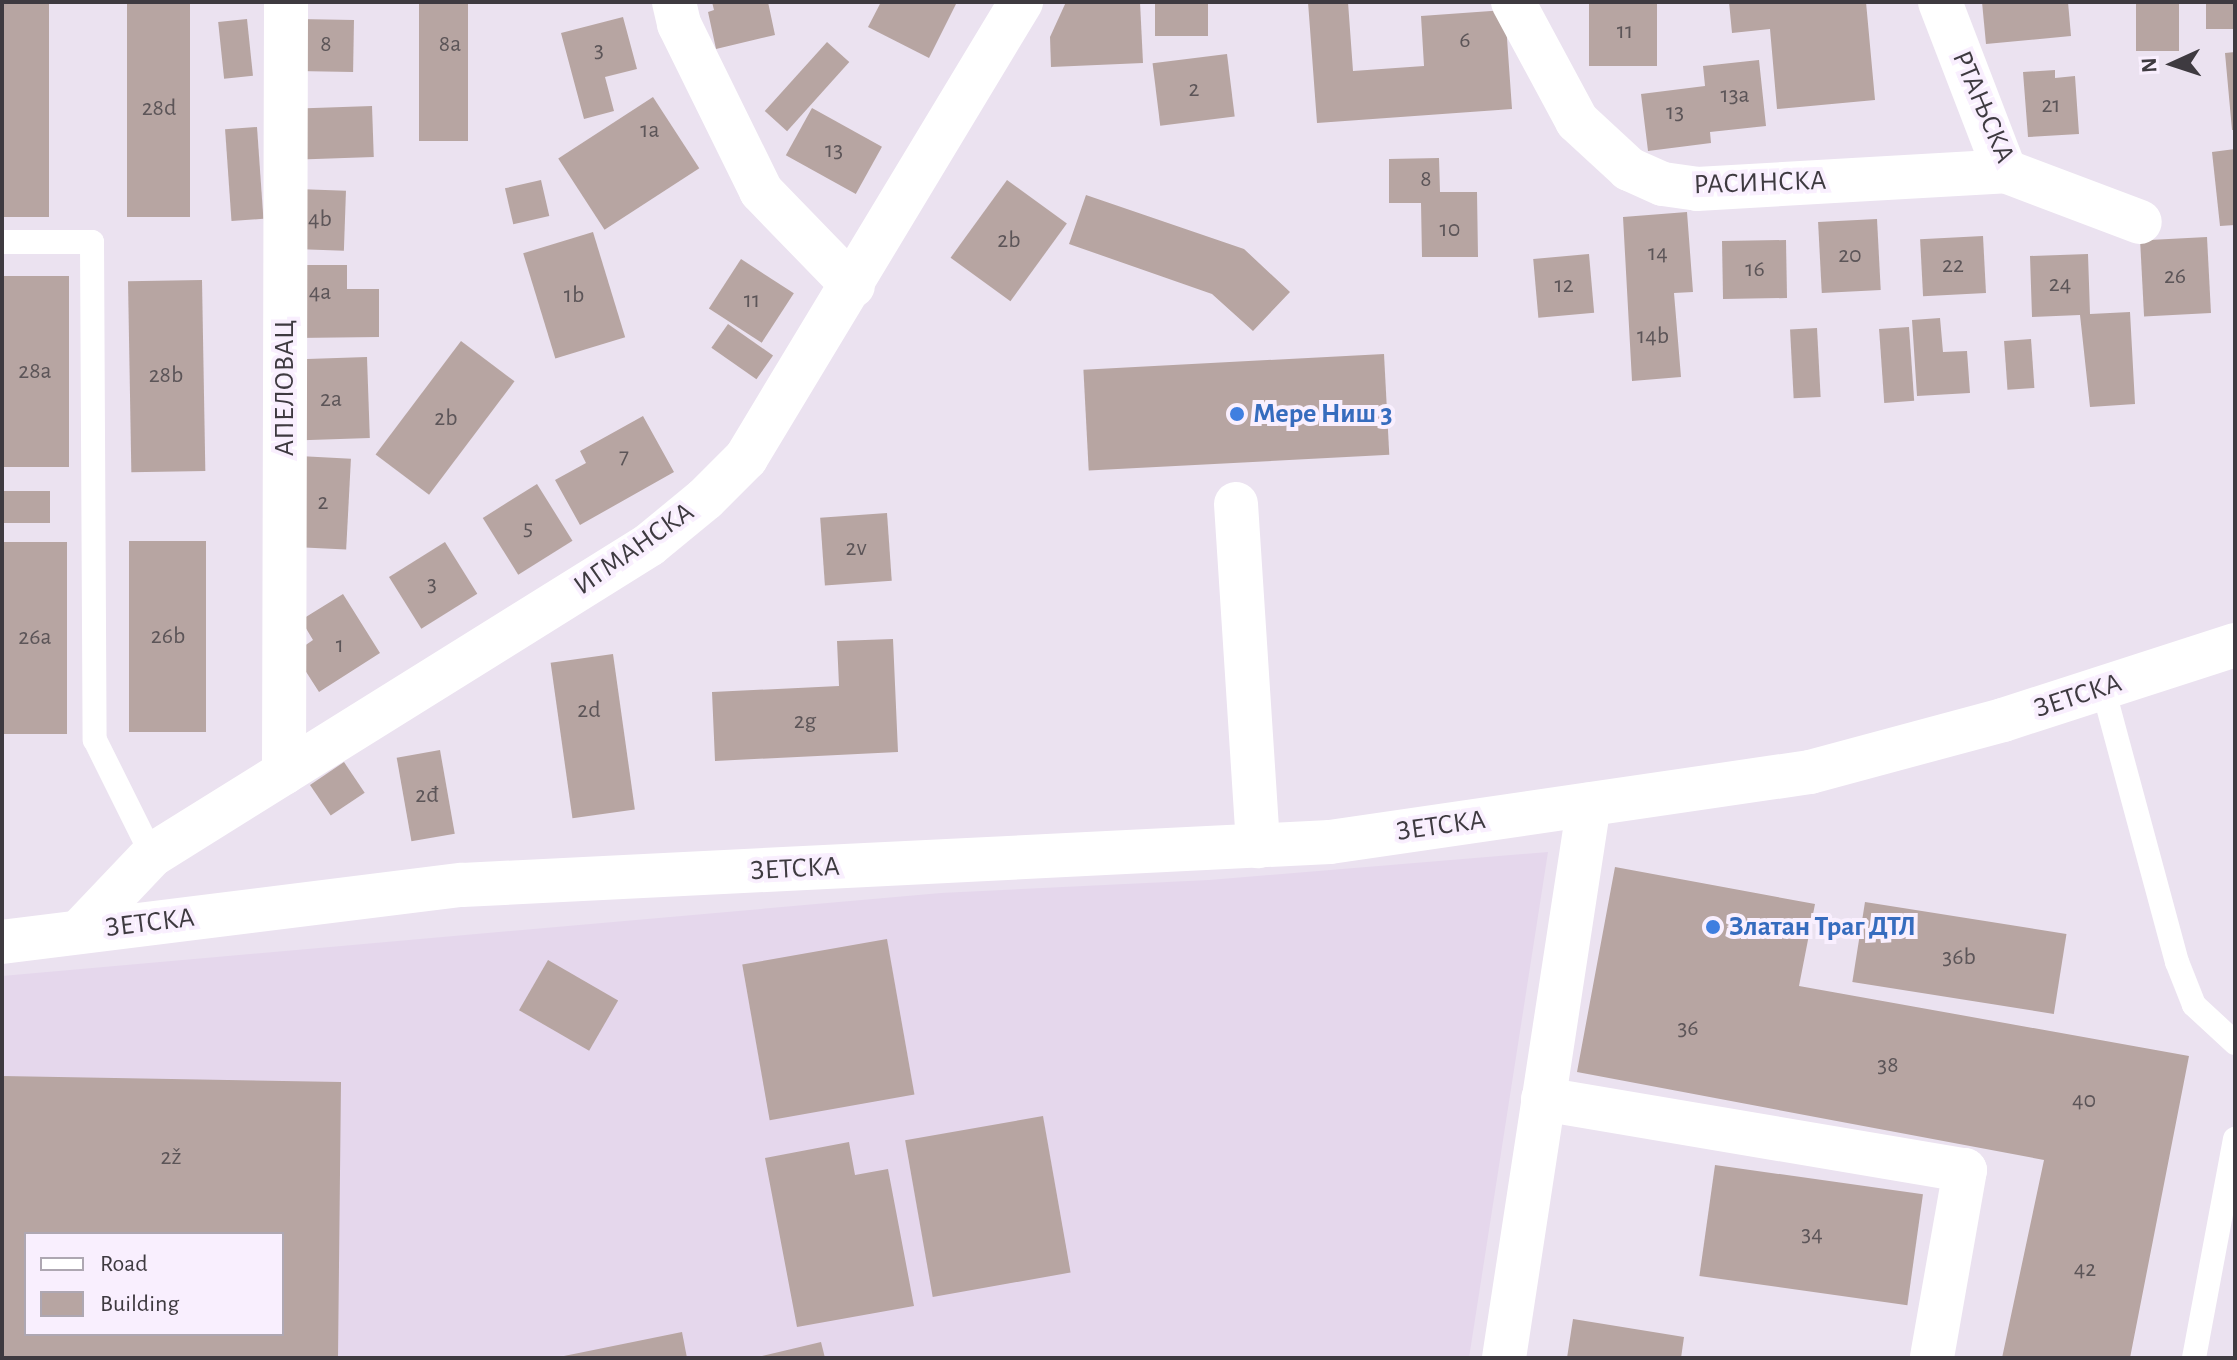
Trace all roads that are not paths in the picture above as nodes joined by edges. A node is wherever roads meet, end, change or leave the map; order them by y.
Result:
1 (286, 2) edge
2 (674, 2) edge
3 (1021, 2) edge
4 (1513, 2) edge
5 (1940, 2) edge
6 (2005, 171) junction
7 (2140, 222) dead end
8 (2, 242) edge
9 (853, 286) junction
10 (1236, 504) dead end
11 (2235, 645) edge
12 (2103, 688) junction
13 (284, 773) junction
14 (1589, 804) junction
15 (1258, 846) junction
16 (152, 855) junction
17 (79, 932) junction
18 (2, 942) edge
19 (2235, 1043) edge
20 (1543, 1099) junction
21 (2235, 1139) edge
22 (1504, 1358) edge
23 (1932, 1358) edge
24 (2194, 1358) edge

1 - 13 street, АПЕЛОВАЦ
2 - 9 street
3 - 9 street, ИГМАНСКА
4 - 6 street, РАСИНСКА
5 - 6 street, РТАЊСКА
6 - 7 street, РТАЊСКА
8 - 16 lane
9 - 13 street, ИГМАНСКА
10 - 15 street
11 - 12 street, ЗЕТСКА
12 - 14 street, ЗЕТСКА
12 - 19 lane
13 - 16 street, ИГМАНСКА
14 - 15 street, ЗЕТСКА
14 - 20 street
15 - 17 street, ЗЕТСКА
16 - 17 street, ИГМАНСКА
17 - 18 street, ЗЕТСКА
20 - 22 street
20 - 23 street
21 - 24 lane

